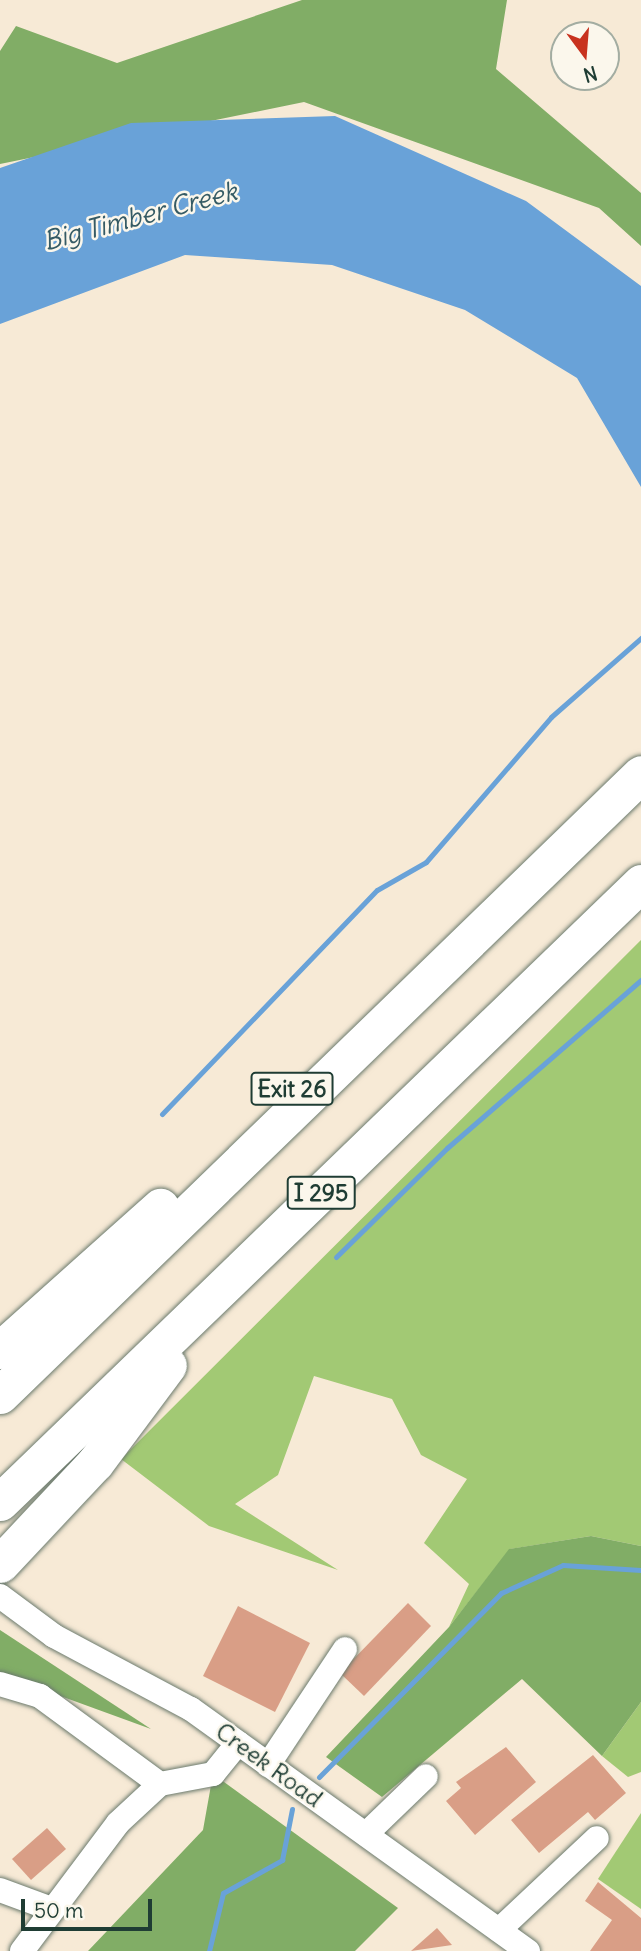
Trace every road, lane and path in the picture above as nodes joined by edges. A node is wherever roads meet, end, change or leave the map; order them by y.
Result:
1 (641, 774) edge
2 (584, 829) junction
3 (641, 883) edge
4 (272, 1241) junction
5 (0, 1350) edge
6 (0, 1395) edge
7 (0, 1502) edge
8 (0, 1564) edge
9 (8, 1602) edge
10 (345, 1649) dead end
11 (0, 1684) edge
12 (238, 1743) junction
13 (268, 1765) junction
14 (426, 1776) dead end
15 (160, 1784) junction
16 (366, 1834) junction
17 (597, 1838) dead end
18 (0, 1890) edge
19 (49, 1908) junction
20 (514, 1944) edge
21 (22, 1951) edge

1 - 2 highway
2 - 5 highway, Exit 26
2 - 6 highway
3 - 4 highway, I 295
4 - 7 highway, I 295
4 - 8 highway
9 - 12 street, Creek Road
10 - 13 street
11 - 15 street
12 - 13 street, Creek Road
12 - 15 street
13 - 16 street, Creek Road
14 - 16 street
15 - 19 street
16 - 20 street, Creek Road
17 - 20 street
18 - 19 street
19 - 21 street

